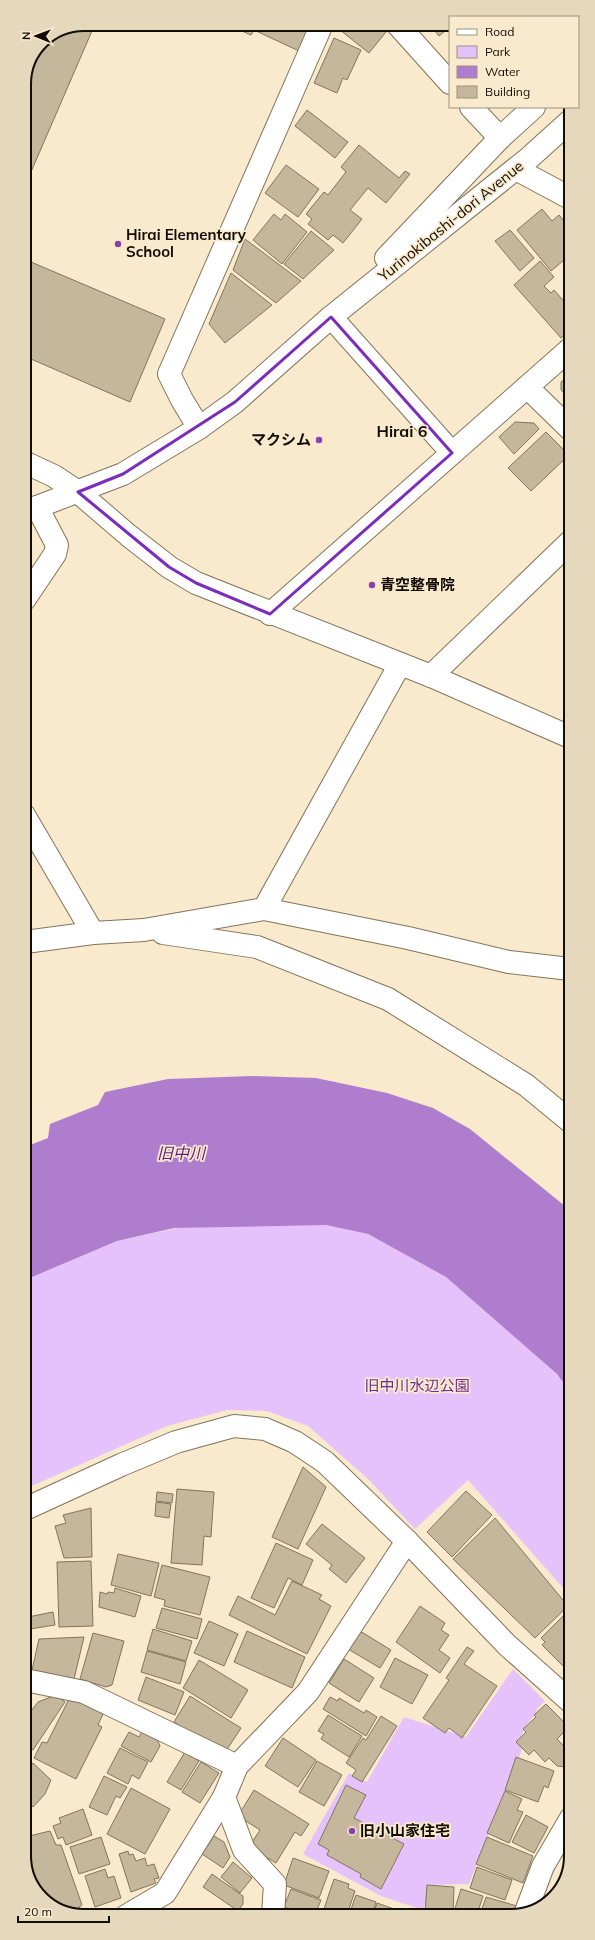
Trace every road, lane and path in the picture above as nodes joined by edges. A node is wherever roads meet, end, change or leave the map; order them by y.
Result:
1 (319, 31) edge
2 (403, 31) edge
3 (449, 82) edge
4 (473, 108) edge
5 (533, 108) edge
6 (564, 126) edge
7 (500, 138) junction
8 (516, 169) junction
9 (564, 195) edge
10 (331, 317) junction
11 (564, 354) edge
12 (527, 387) junction
13 (564, 423) edge
14 (199, 428) junction
15 (452, 453) junction
16 (31, 465) edge
17 (78, 492) junction
18 (31, 510) edge
19 (564, 548) edge
20 (31, 590) edge
21 (270, 614) junction
22 (400, 664) junction
23 (431, 676) junction
24 (564, 734) edge
25 (31, 827) edge
26 (264, 910) junction
27 (144, 930) junction
28 (93, 933) junction
29 (31, 941) edge
30 (564, 968) edge
31 (564, 1117) edge
32 (31, 1506) edge
33 (407, 1541) junction
34 (31, 1681) edge
35 (564, 1696) edge
36 (237, 1766) junction
37 (224, 1796) junction
38 (564, 1830) edge
39 (528, 1906) edge
40 (138, 1909) edge
41 (273, 1909) edge

1 - 14 street
2 - 3 street
4 - 7 street
5 - 7 street, Yurinokibashi-dori Avenue
6 - 8 street, Yurinokibashi-dori Avenue
7 - 10 street, Yurinokibashi-dori Avenue
8 - 9 street
8 - 10 street, Yurinokibashi-dori Avenue
10 - 14 street, Yurinokibashi-dori Avenue
10 - 15 street
11 - 12 street
12 - 13 street
12 - 15 street
14 - 17 street, Yurinokibashi-dori Avenue
15 - 21 street
16 - 17 street
17 - 18 street, Yurinokibashi-dori Avenue
17 - 21 street
18 - 20 street
19 - 23 street
21 - 22 street
22 - 23 street
22 - 26 street
23 - 24 street
25 - 28 street
26 - 27 street
26 - 30 street
27 - 28 street
27 - 31 street
28 - 29 street
32 - 33 street
33 - 35 street
33 - 36 street
34 - 36 street
36 - 37 street
37 - 40 street
37 - 41 street
38 - 39 street

